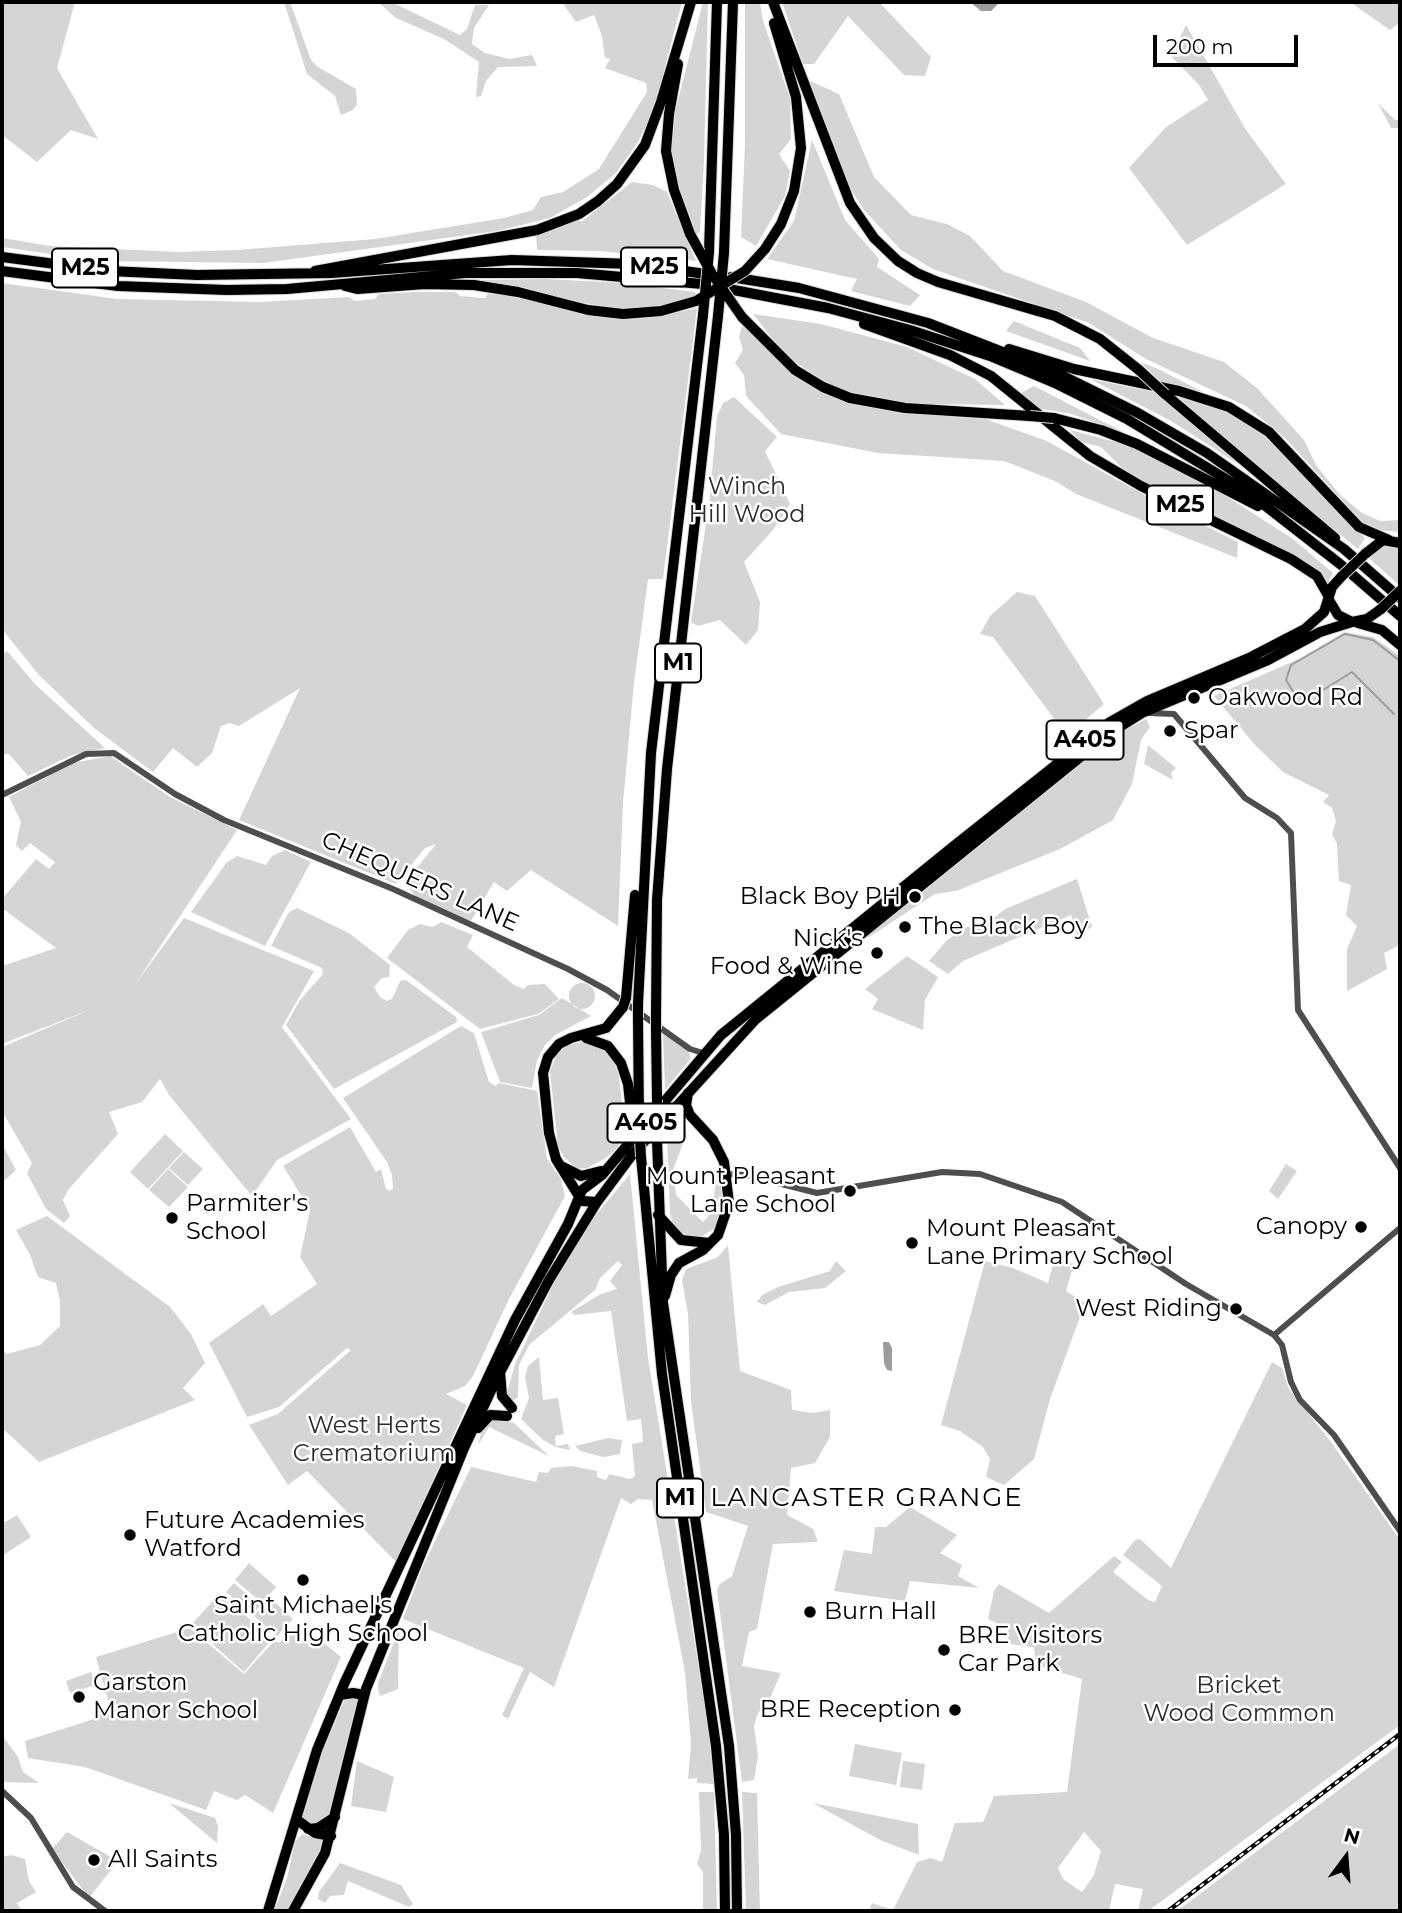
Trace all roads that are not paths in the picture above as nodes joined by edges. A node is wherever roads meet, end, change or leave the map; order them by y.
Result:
1 (691, 2) edge
2 (717, 2) edge
3 (733, 2) edge
4 (771, 2) edge
5 (2, 257) edge
6 (2, 271) edge
7 (311, 272) junction
8 (338, 285) junction
9 (828, 308) junction
10 (988, 344) junction
11 (1268, 510) junction
12 (1396, 541) edge
13 (1343, 549) junction
14 (1400, 590) edge
15 (1400, 598) edge
16 (1329, 599) junction
17 (1400, 616) edge
18 (1354, 622) junction
19 (1400, 645) edge
20 (1178, 697) junction
21 (1142, 713) junction
22 (1168, 713) junction
23 (2, 795) edge
24 (642, 879) junction
25 (730, 1046) junction
26 (690, 1049) junction
27 (704, 1053) junction
28 (694, 1064) junction
29 (685, 1074) junction
30 (544, 1086) junction
31 (688, 1093) junction
32 (669, 1113) junction
33 (690, 1115) junction
34 (636, 1126) junction
35 (561, 1166) junction
36 (1400, 1168) edge
37 (605, 1170) junction
38 (727, 1174) junction
39 (568, 1179) junction
40 (588, 1185) junction
41 (579, 1196) junction
42 (597, 1202) junction
43 (658, 1214) junction
44 (1400, 1228) edge
45 (709, 1243) junction
46 (663, 1303) junction
47 (1274, 1335) junction
48 (500, 1372) junction
49 (501, 1392) junction
50 (490, 1415) junction
51 (446, 1495) junction
52 (1400, 1531) edge
53 (340, 1695) junction
54 (367, 1696) junction
55 (2, 1791) edge
56 (335, 1817) junction
57 (296, 1819) junction
58 (307, 1829) junction
59 (331, 1836) junction
60 (106, 1911) edge
61 (268, 1911) edge
62 (293, 1911) edge
63 (725, 1911) edge
64 (737, 1911) edge

1 - 7 highway
1 - 11 highway, bridge
2 - 24 highway, M1, bridge
3 - 43 highway, M1, bridge
4 - 8 highway, bridge
4 - 13 highway, bridge
5 - 7 highway, M25
6 - 8 highway, M25
7 - 10 highway, M25
8 - 9 highway, M25
9 - 11 highway, M25
9 - 16 highway, M25
10 - 12 highway, M25
10 - 13 highway, M25
11 - 17 highway, M25
12 - 16 highway, bridge
13 - 15 highway, M25
14 - 18 highway, bridge
16 - 18 highway
16 - 27 highway, A405
18 - 19 highway
18 - 20 highway, A405
20 - 21 highway, A405
20 - 22 street
21 - 22 street
21 - 25 highway, A405
22 - 36 street
23 - 26 street, CHEQUERS LANE
24 - 30 highway, M1
24 - 34 highway, M1, bridge
25 - 29 highway, A405
25 - 31 highway, A405
26 - 27 street, CHEQUERS LANE
26 - 28 street
27 - 28 highway, A405
28 - 29 highway, A405
29 - 37 highway, A405
30 - 34 highway, M1
30 - 35 highway, M1
31 - 32 highway, A405
31 - 33 highway
32 - 33 highway
32 - 42 highway, A405
33 - 38 highway, A405
34 - 63 highway, M1
35 - 37 highway
35 - 39 highway, M1
37 - 40 highway, A405
38 - 45 highway, M1
38 - 47 street
39 - 40 highway
39 - 41 highway, M1
40 - 41 highway, A405
41 - 42 highway
41 - 53 highway, A405
42 - 48 highway, A405
43 - 45 highway
43 - 46 highway, M1
44 - 47 street
45 - 46 highway, M1
46 - 64 highway, M1
47 - 52 street
48 - 49 highway
48 - 51 highway, A405
49 - 50 highway
49 - 50 highway
50 - 51 highway, A405
51 - 54 highway, A405
53 - 54 highway
53 - 57 highway, A405
54 - 56 highway, A405
55 - 60 street
56 - 58 highway
56 - 59 highway, A405
57 - 58 highway
57 - 61 highway, A405
58 - 59 highway
59 - 62 highway, A405

